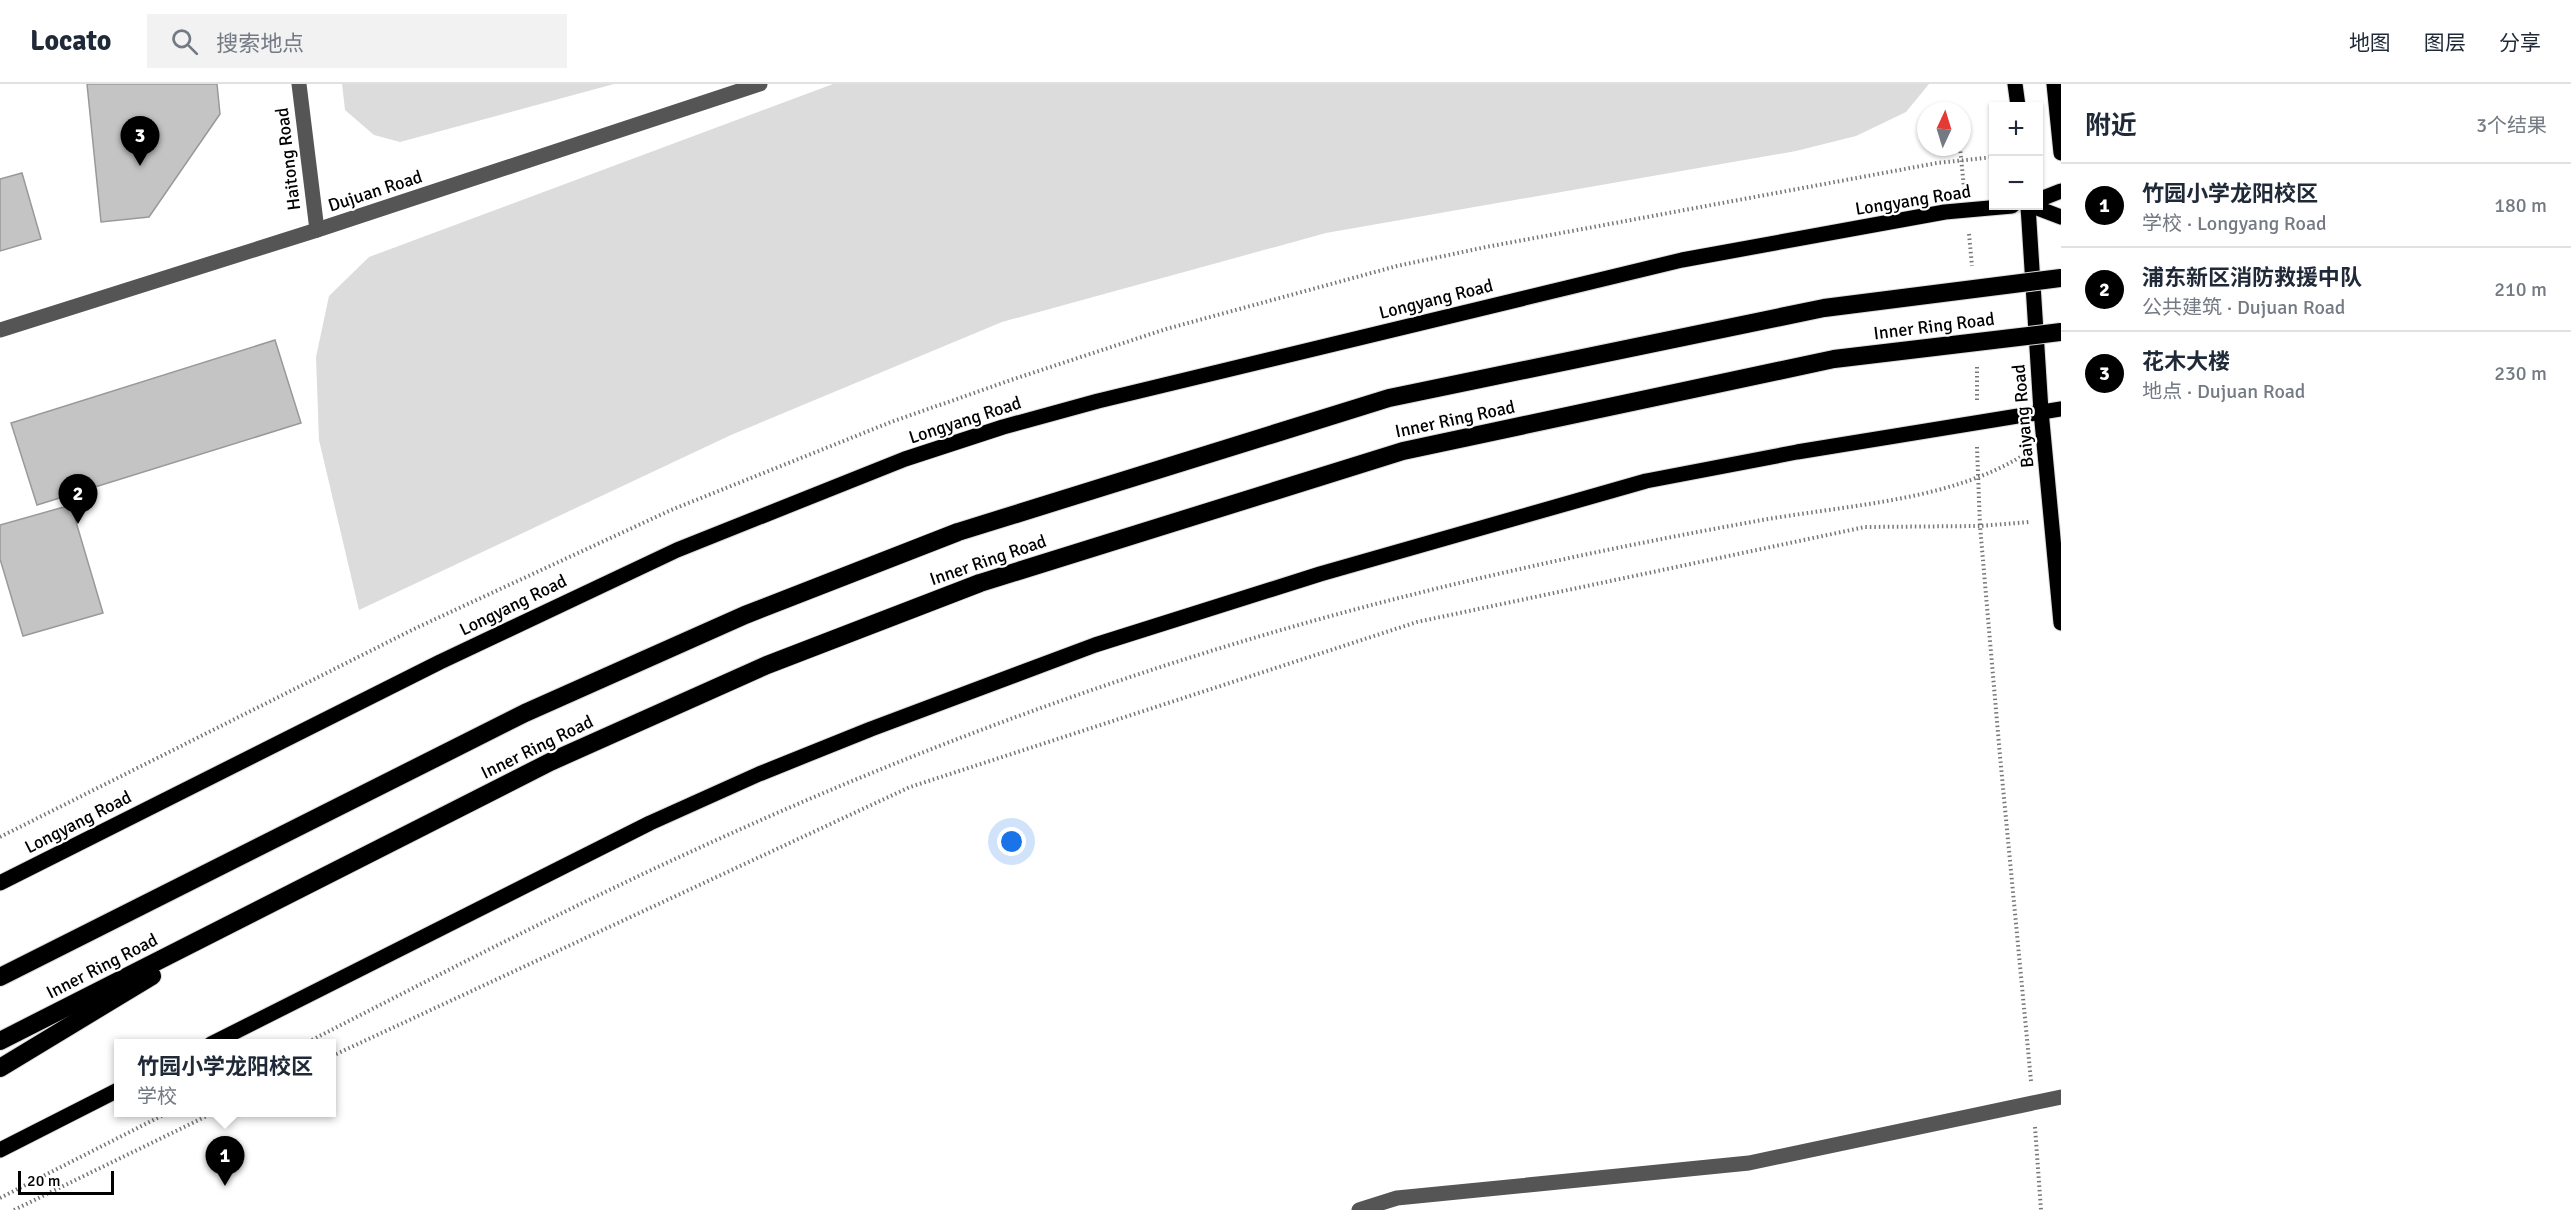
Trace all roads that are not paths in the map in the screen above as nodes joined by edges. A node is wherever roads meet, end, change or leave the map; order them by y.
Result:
1 (299, 84) edge
2 (760, 84) edge
3 (2015, 84) edge
4 (2054, 84) edge
5 (2017, 102) edge
6 (2061, 153) edge
7 (2061, 191) edge
8 (2043, 198) edge
9 (1989, 208) edge
10 (2030, 210) edge
11 (2040, 210) edge
12 (2061, 218) edge
13 (316, 230) junction
14 (2061, 278) edge
15 (0, 330) edge
16 (2061, 332) edge
17 (2061, 409) edge
18 (2041, 411) junction
19 (2061, 623) edge
20 (0, 883) edge
21 (268, 905) junction
22 (0, 977) edge
23 (221, 1039) edge
24 (0, 1041) edge
25 (0, 1068) edge
26 (114, 1092) edge
27 (2061, 1097) edge
28 (0, 1150) edge
29 (1359, 1210) edge

1 - 13 street, Haitong Road
2 - 13 street, Dujuan Road
3 - 5 main road
4 - 6 main road
7 - 8 main road
9 - 20 main road, Longyang Road
10 - 18 main road, Baiyang Road
11 - 12 main road
13 - 15 street, Dujuan Road
14 - 22 highway, Inner Ring Road, bridge
16 - 21 highway, Inner Ring Road, bridge
17 - 18 main road
18 - 19 main road, Baiyang Road
18 - 23 main road
21 - 24 highway, Inner Ring Road
21 - 25 highway
26 - 28 main road
27 - 29 street

